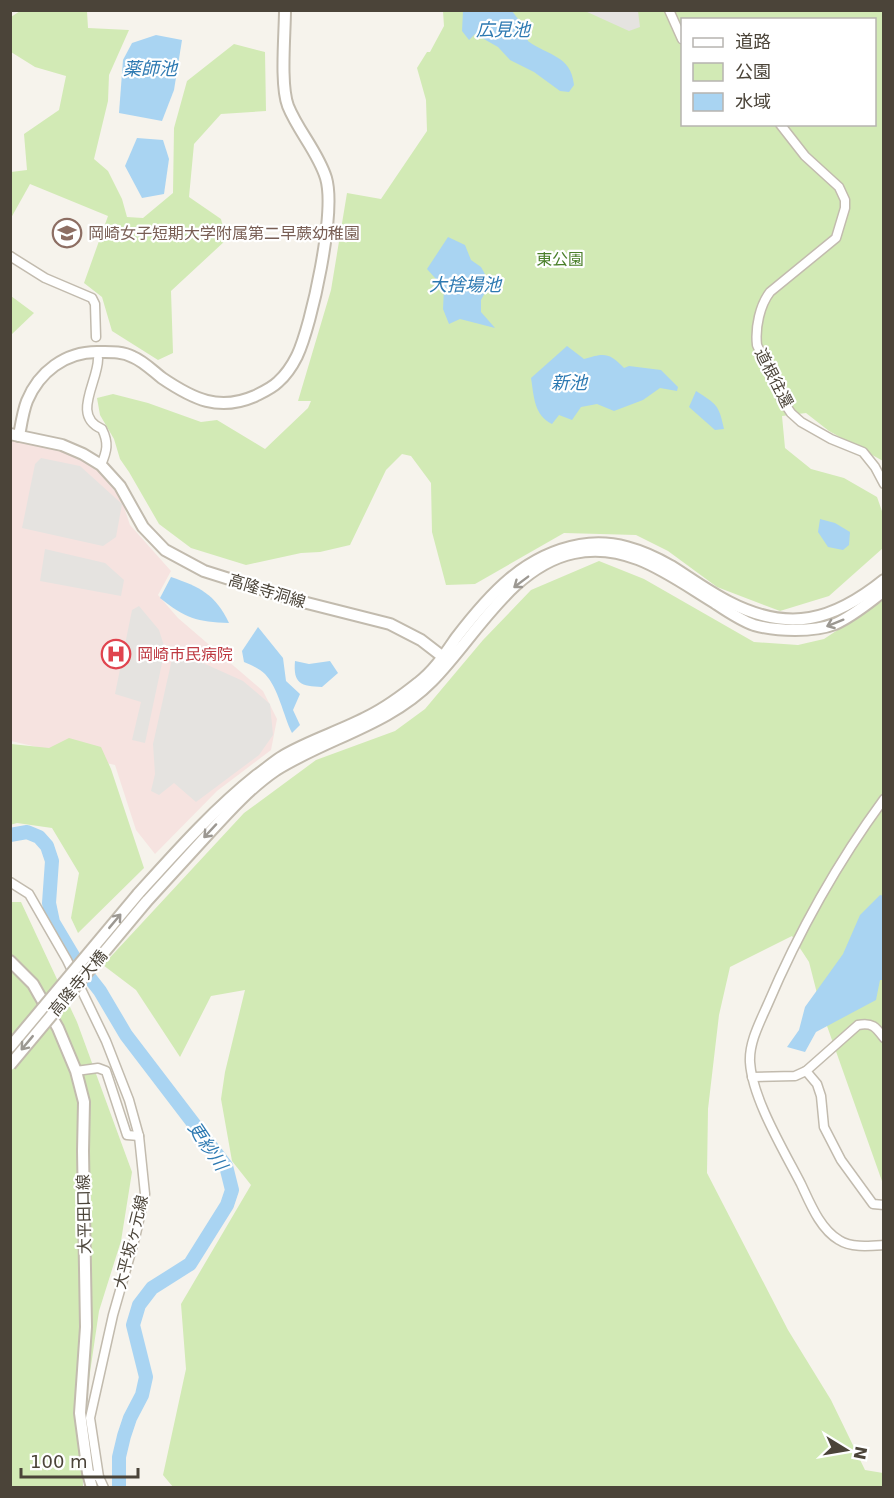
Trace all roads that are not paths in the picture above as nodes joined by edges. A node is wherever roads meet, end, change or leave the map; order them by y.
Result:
1 (285, 10) edge
2 (669, 10) edge
3 (681, 37) edge
4 (782, 126) edge
5 (10, 256) edge
6 (96, 337) dead end
7 (98, 359) dead end
8 (15, 435) edge
9 (101, 465) junction
10 (884, 484) edge
11 (884, 580) edge
12 (884, 591) edge
13 (446, 660) junction
14 (884, 799) edge
15 (10, 882) edge
16 (142, 898) junction
17 (10, 961) edge
18 (884, 1038) edge
19 (10, 1047) edge
20 (10, 1065) edge
21 (76, 1071) junction
22 (806, 1071) junction
23 (752, 1077) junction
24 (140, 1136) junction
25 (884, 1205) edge
26 (884, 1245) edge
27 (88, 1473) junction
28 (99, 1477) junction
29 (92, 1488) edge
30 (104, 1488) edge

1 - 8 street
2 - 3 street
4 - 10 street, 道根往還
5 - 6 street
7 - 9 street
8 - 9 street
9 - 13 street, 高隆寺洞線
11 - 13 street
12 -> 13 street
13 - 16 street
14 - 23 street
15 - 24 street, 大平坂ヶ元線
19 -> 16 street, 高隆寺大橋, bridge
16 -> 20 street, 高隆寺大橋, bridge
17 - 21 street, 大平田口線
18 - 22 street
21 - 24 street
21 - 27 street, 大平田口線
22 - 23 street
22 - 25 street
23 - 26 street
24 - 28 street, 大平坂ヶ元線
27 - 28 street
27 - 29 street, 大平田口線
28 - 30 street, 大平坂ヶ元線

